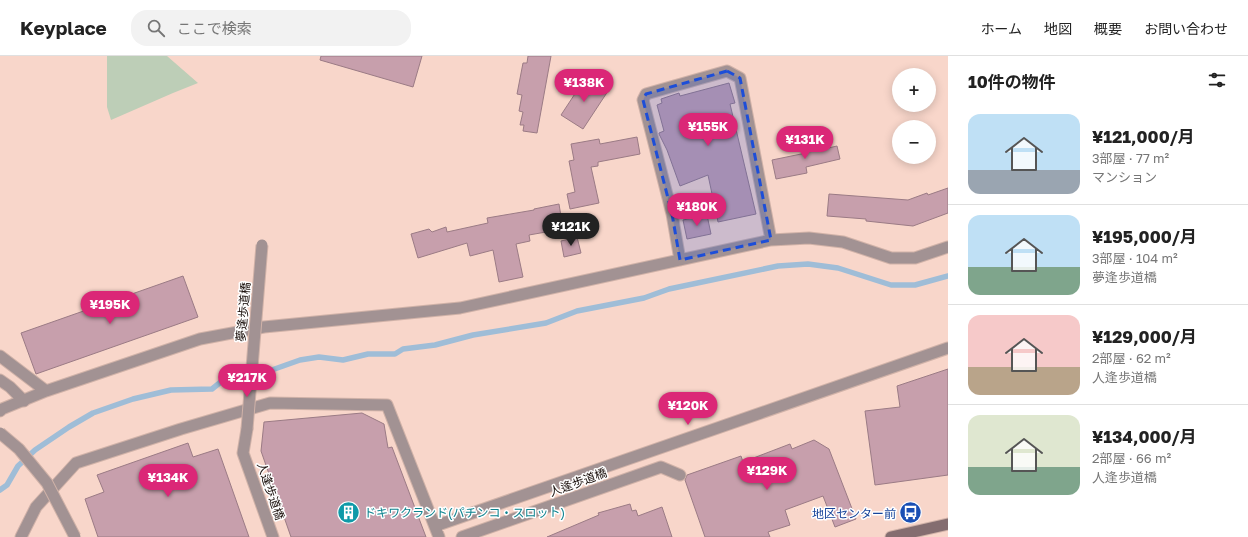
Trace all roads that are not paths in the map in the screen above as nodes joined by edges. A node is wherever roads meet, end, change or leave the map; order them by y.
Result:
1 (771, 240) junction
2 (262, 245) dead end
3 (948, 247) edge
4 (680, 260) junction
5 (948, 348) edge
6 (0, 356) edge
7 (0, 380) edge
8 (46, 391) junction
9 (24, 400) junction
10 (0, 411) edge
11 (0, 433) edge
12 (244, 453) joint
13 (680, 475) dead end
14 (948, 524) edge
15 (435, 526) junction
16 (21, 537) edge
17 (75, 537) edge
18 (273, 537) edge
19 (439, 537) edge
20 (462, 537) edge
21 (891, 537) edge

1 - 3 street
1 - 4 street
1 - 4 street
2 - 12 street, 夢逢歩道橋, bridge
4 - 8 street
5 - 15 street
6 - 8 street
7 - 9 street
8 - 9 street
9 - 10 street
11 - 17 street, bridge
12 - 18 street, 人逢歩道橋
13 - 20 street, 人逢歩道橋
14 - 21 main road
15 - 16 street
15 - 19 street

